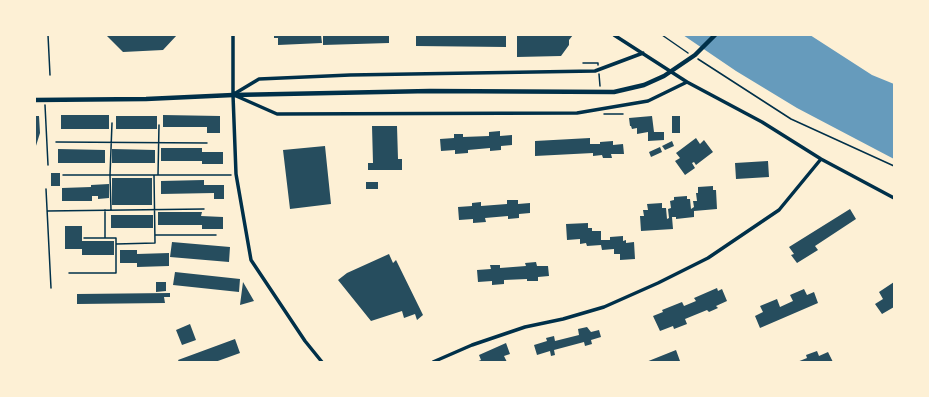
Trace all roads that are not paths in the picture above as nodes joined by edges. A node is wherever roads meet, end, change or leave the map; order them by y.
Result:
1 (233, 35) edge
2 (614, 35) edge
3 (715, 35) edge
4 (643, 53) junction
5 (687, 82) junction
6 (233, 95) junction
7 (35, 100) edge
8 (821, 159) junction
9 (894, 198) edge
10 (322, 362) edge
11 (433, 362) edge

1 - 6 street
2 - 4 street
3 - 6 main road
4 - 5 street
4 - 6 street
5 - 6 street
5 - 8 street
6 - 7 main road
6 - 10 street
8 - 9 street
8 - 11 street

